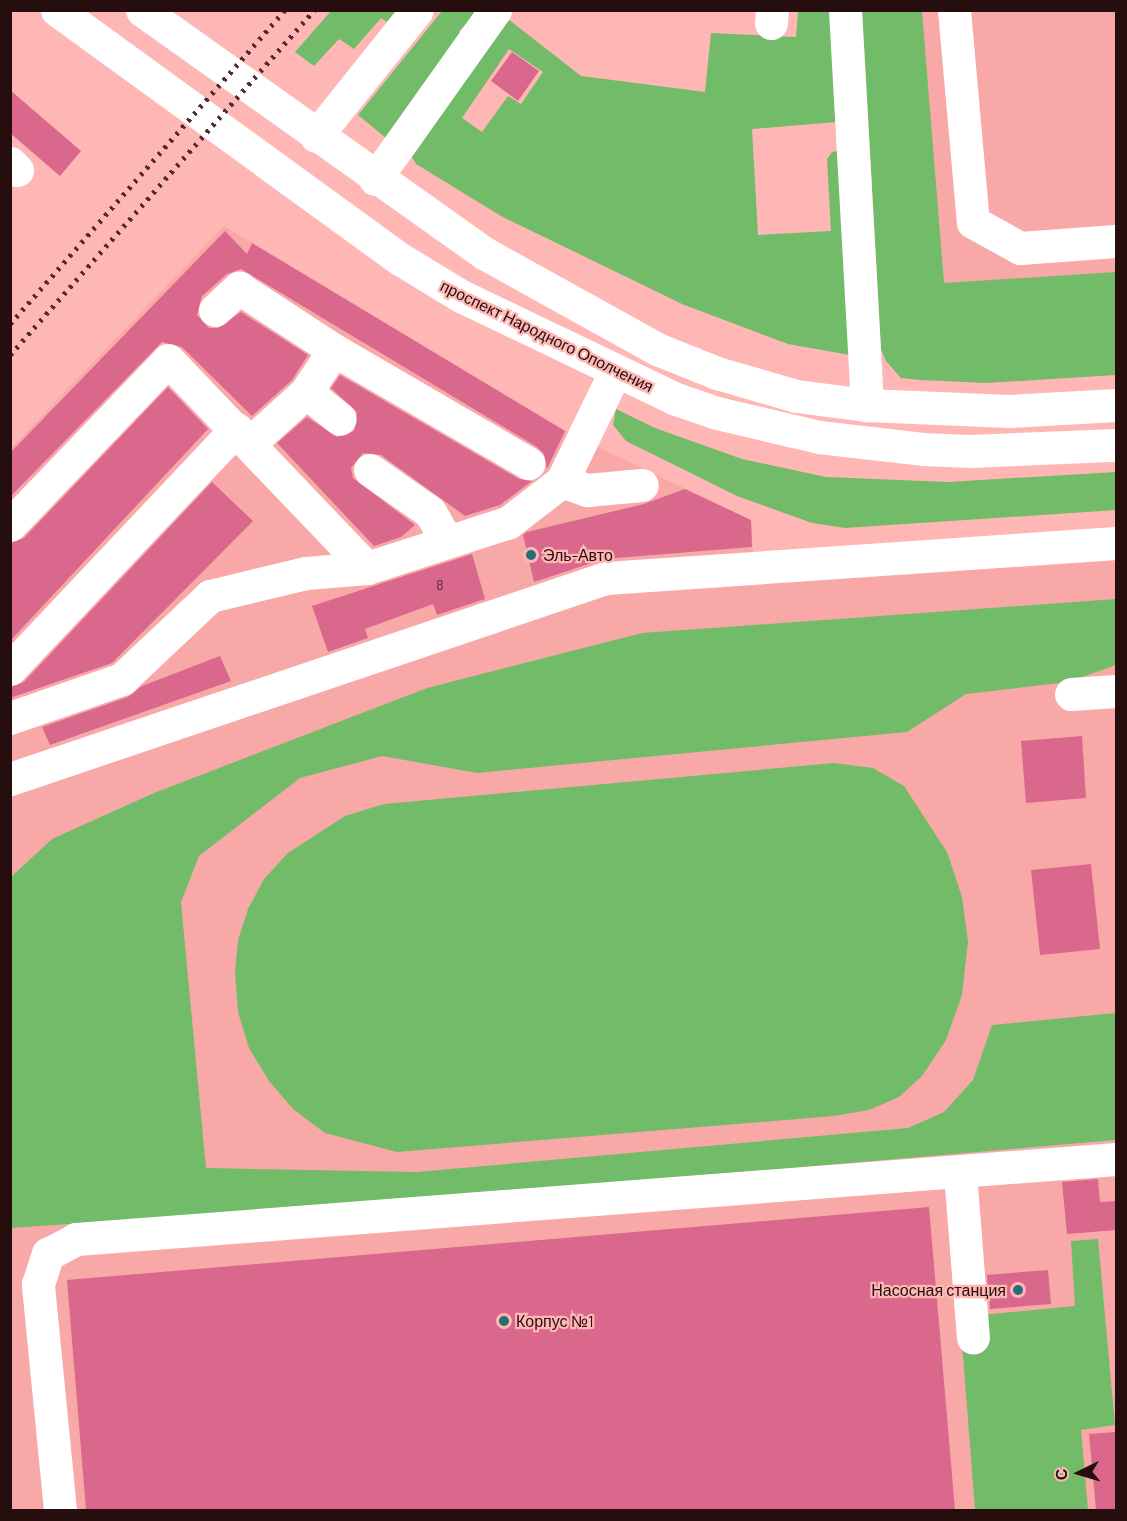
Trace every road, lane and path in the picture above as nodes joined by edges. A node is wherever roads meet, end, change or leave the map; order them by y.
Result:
1 (57, 10) edge
2 (142, 10) edge
3 (417, 10) edge
4 (495, 10) edge
5 (845, 10) edge
6 (954, 10) edge
7 (316, 136) junction
8 (375, 179) junction
9 (1116, 241) edge
10 (214, 310) dead end
11 (334, 350) junction
12 (615, 372) junction
13 (306, 392) junction
14 (867, 405) junction
15 (1116, 405) edge
16 (340, 419) dead end
17 (243, 436) junction
18 (1116, 445) edge
19 (528, 463) dead end
20 (370, 470) dead end
21 (562, 481) junction
22 (642, 485) dead end
23 (10, 525) edge
24 (447, 542) junction
25 (1116, 543) edge
26 (367, 568) junction
27 (10, 669) edge
28 (1116, 691) edge
29 (1071, 694) dead end
30 (10, 718) edge
31 (10, 779) edge
32 (1116, 1159) edge
33 (960, 1173) junction
34 (973, 1337) dead end
35 (60, 1510) edge

1 - 12 main road, проспект Народного Ополчения
2 - 7 main road
3 - 7 main road
4 - 8 main road
5 - 14 main road
6 - 9 main road
7 - 8 main road
8 - 14 main road
10 - 11 main road
11 - 13 main road
11 - 19 main road
12 - 18 main road, проспект Народного Ополчения
12 - 21 main road
13 - 16 main road
13 - 17 main road
14 - 15 main road
17 - 23 main road
17 - 26 main road
17 - 27 main road
20 - 24 main road
21 - 22 main road
21 - 24 main road
24 - 26 main road
25 - 31 main road
26 - 30 main road
28 - 29 main road
32 - 33 main road
33 - 34 main road
33 - 35 main road

